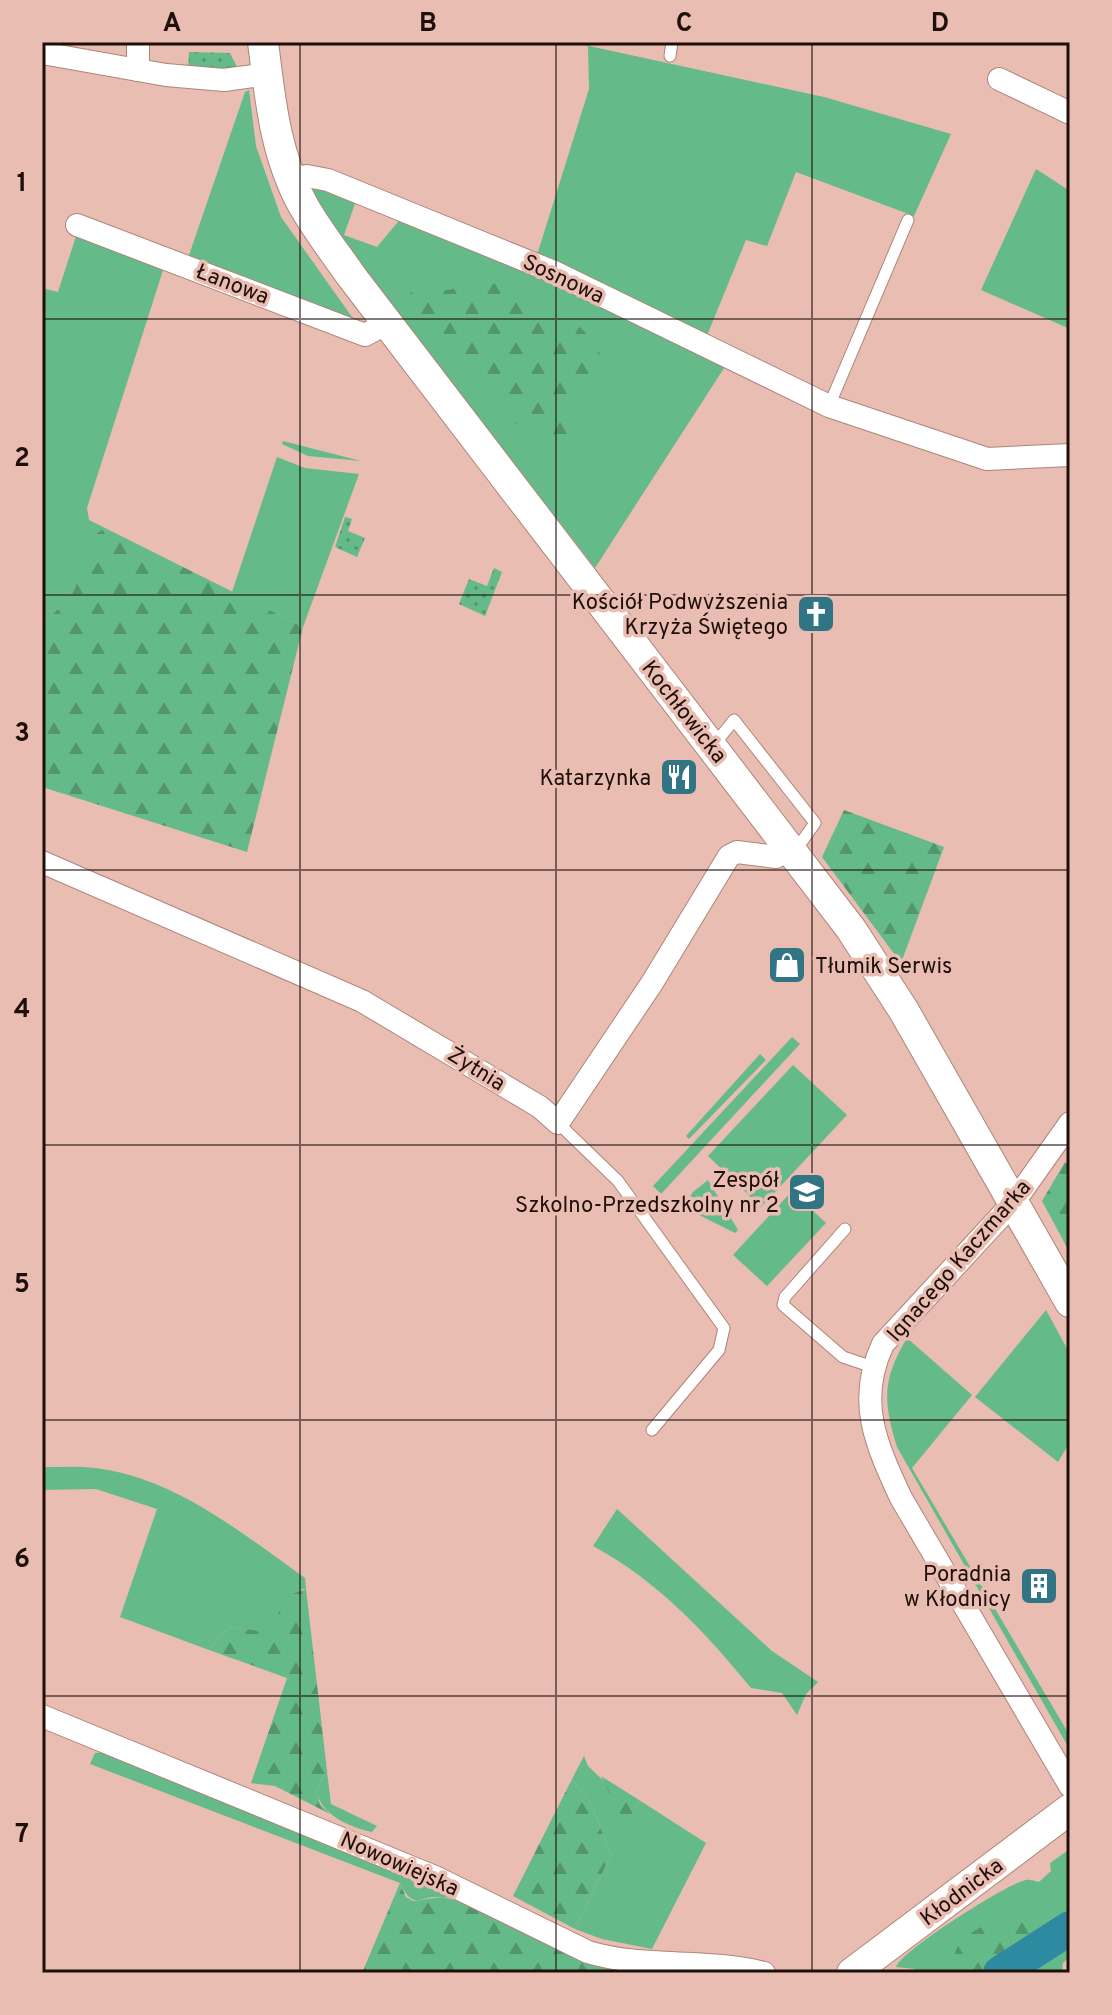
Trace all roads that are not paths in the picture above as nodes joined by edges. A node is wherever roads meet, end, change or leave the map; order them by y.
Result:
1 (138, 42) edge
2 (263, 42) edge
3 (672, 42) edge
4 (42, 53) edge
5 (670, 56) dead end
6 (138, 70) junction
7 (267, 74) junction
8 (999, 79) dead end
9 (1070, 113) edge
10 (291, 180) junction
11 (908, 220) dead end
12 (77, 225) dead end
13 (387, 323) junction
14 (829, 406) junction
15 (1070, 455) edge
16 (792, 849) junction
17 (42, 862) edge
18 (558, 1123) junction
19 (1070, 1123) edge
20 (1014, 1202) junction
21 (845, 1229) dead end
22 (1070, 1302) edge
23 (873, 1367) junction
24 (652, 1430) dead end
25 (42, 1716) edge
26 (1070, 1786) edge
27 (1070, 1809) edge
28 (764, 1973) edge
29 (852, 1973) edge

1 - 6 street
2 - 7 street, Kochłowicka
3 - 5 lane
4 - 6 street
6 - 7 street
7 - 10 street, Kochłowicka
8 - 9 street
10 - 13 street, Kochłowicka
10 - 14 street, Sosnowa
11 - 14 lane
12 - 13 street, Łanowa
13 - 16 street, Kochłowicka
14 - 15 street, Sosnowa
16 - 18 street
16 - 20 street, Kochłowicka
17 - 18 street, Żytnia
18 - 24 lane
19 - 20 street, Ignacego Kaczmarka
20 - 22 street, Kochłowicka
20 - 23 street, Ignacego Kaczmarka
21 - 23 lane
23 - 26 street, Ignacego Kaczmarka
25 - 28 street, Nowowiejska
27 - 29 street, Kłodnicka

